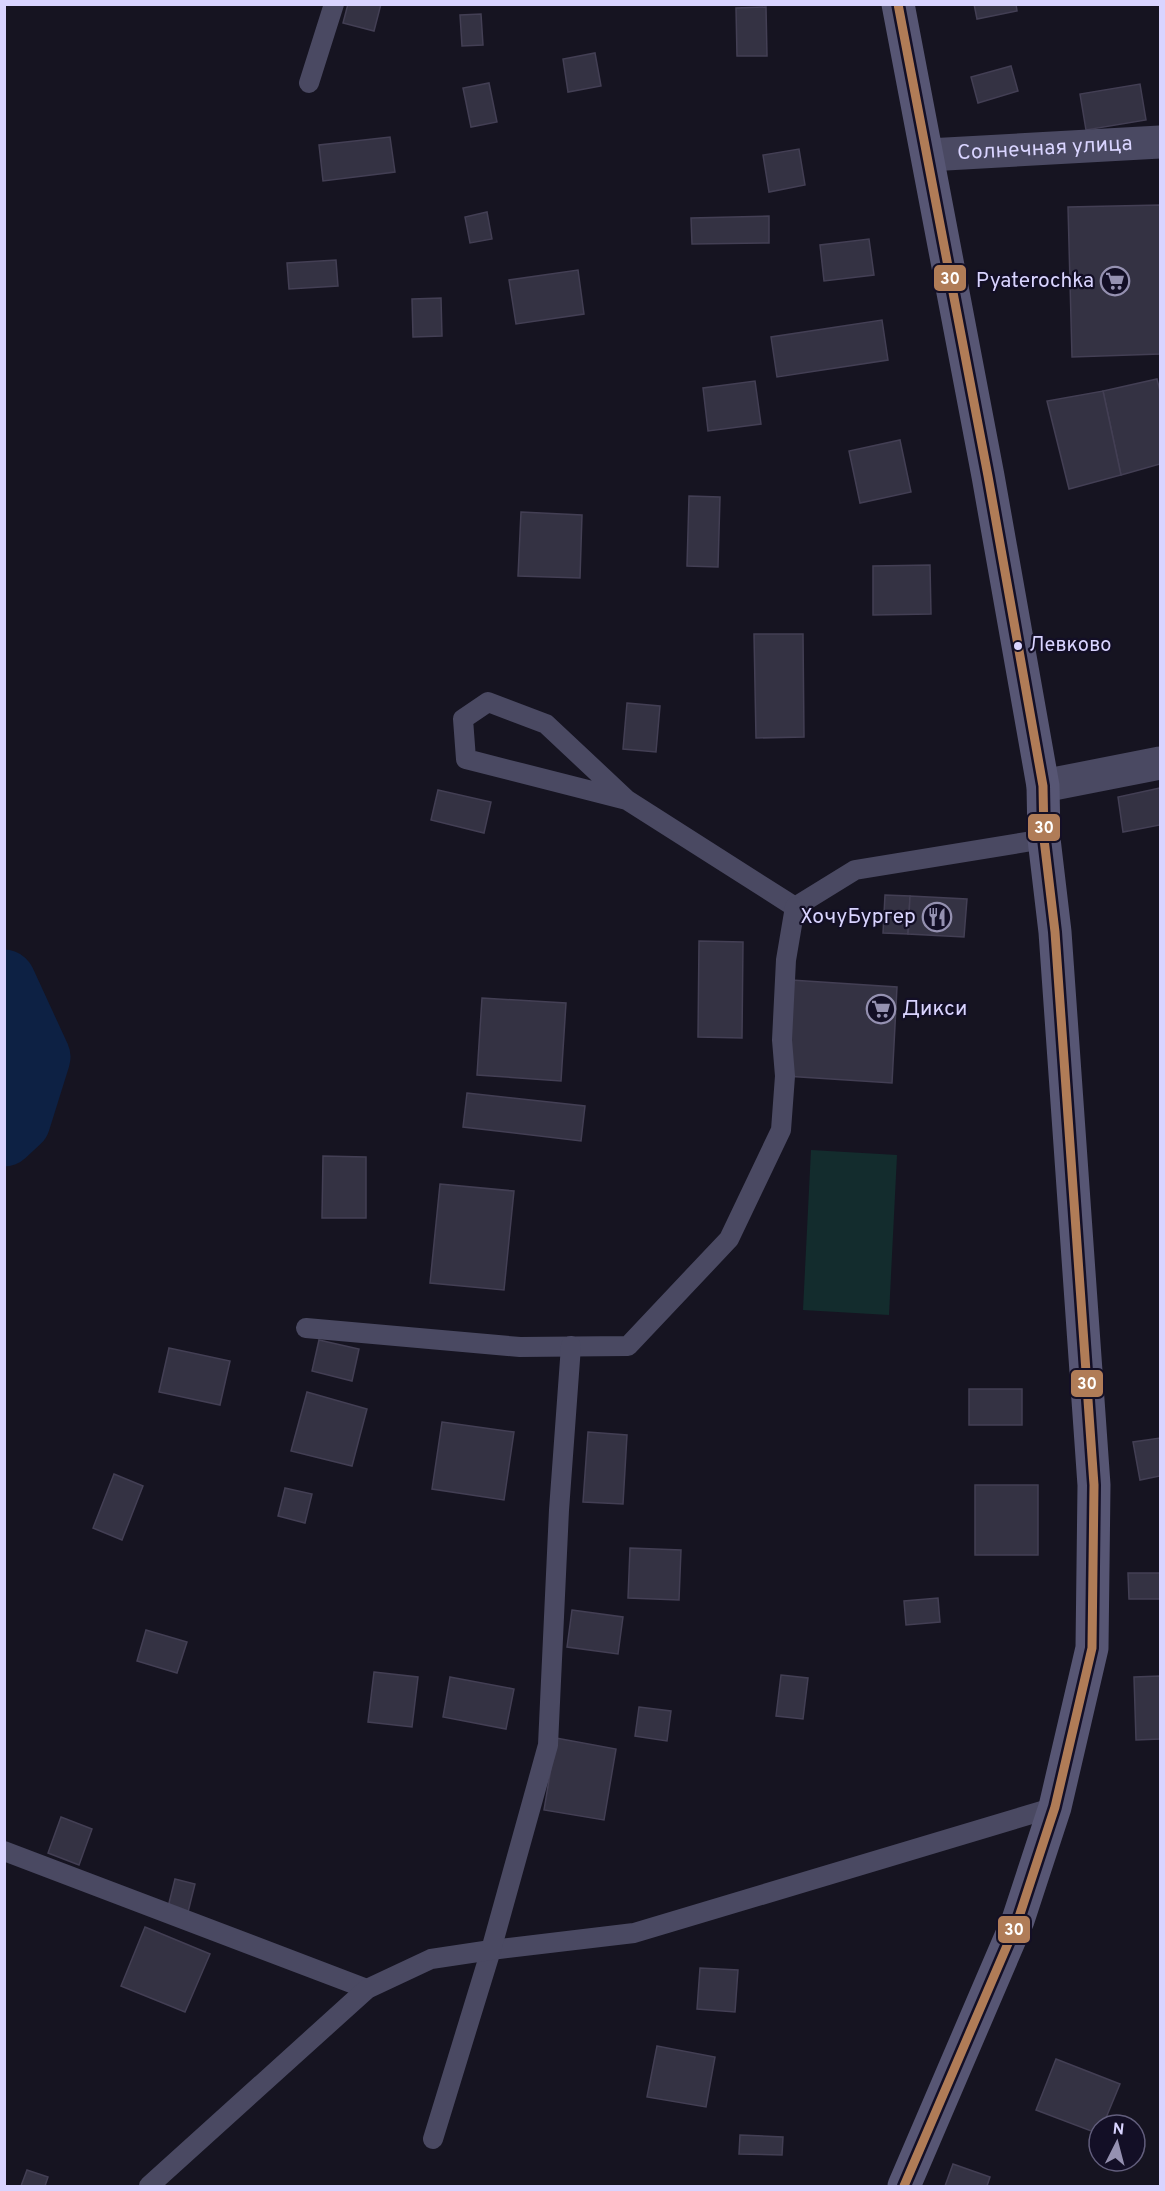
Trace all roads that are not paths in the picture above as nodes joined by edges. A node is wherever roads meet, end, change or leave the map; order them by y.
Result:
1 (334, 4) edge
2 (898, 4) edge
3 (309, 83) dead end
4 (1161, 142) edge
5 (928, 155) junction
6 (1161, 763) edge
7 (1043, 786) junction
8 (627, 800) junction
9 (1044, 839) junction
10 (795, 908) junction
11 (306, 1328) dead end
12 (571, 1346) junction
13 (1055, 1807) junction
14 (4, 1851) edge
15 (491, 1950) junction
16 (367, 1989) junction
17 (433, 2139) dead end
18 (149, 2187) edge
19 (904, 2187) edge

1 - 3 lane
2 - 5 street
4 - 5 street, Солнечная улица
5 - 7 street
6 - 7 street
7 - 9 street
8 - 8 lane
8 - 10 lane
9 - 10 lane
9 - 13 street
10 - 12 lane
11 - 12 lane
12 - 15 lane
13 - 15 lane
13 - 19 street
14 - 16 lane
15 - 16 lane
15 - 17 lane
16 - 18 lane

